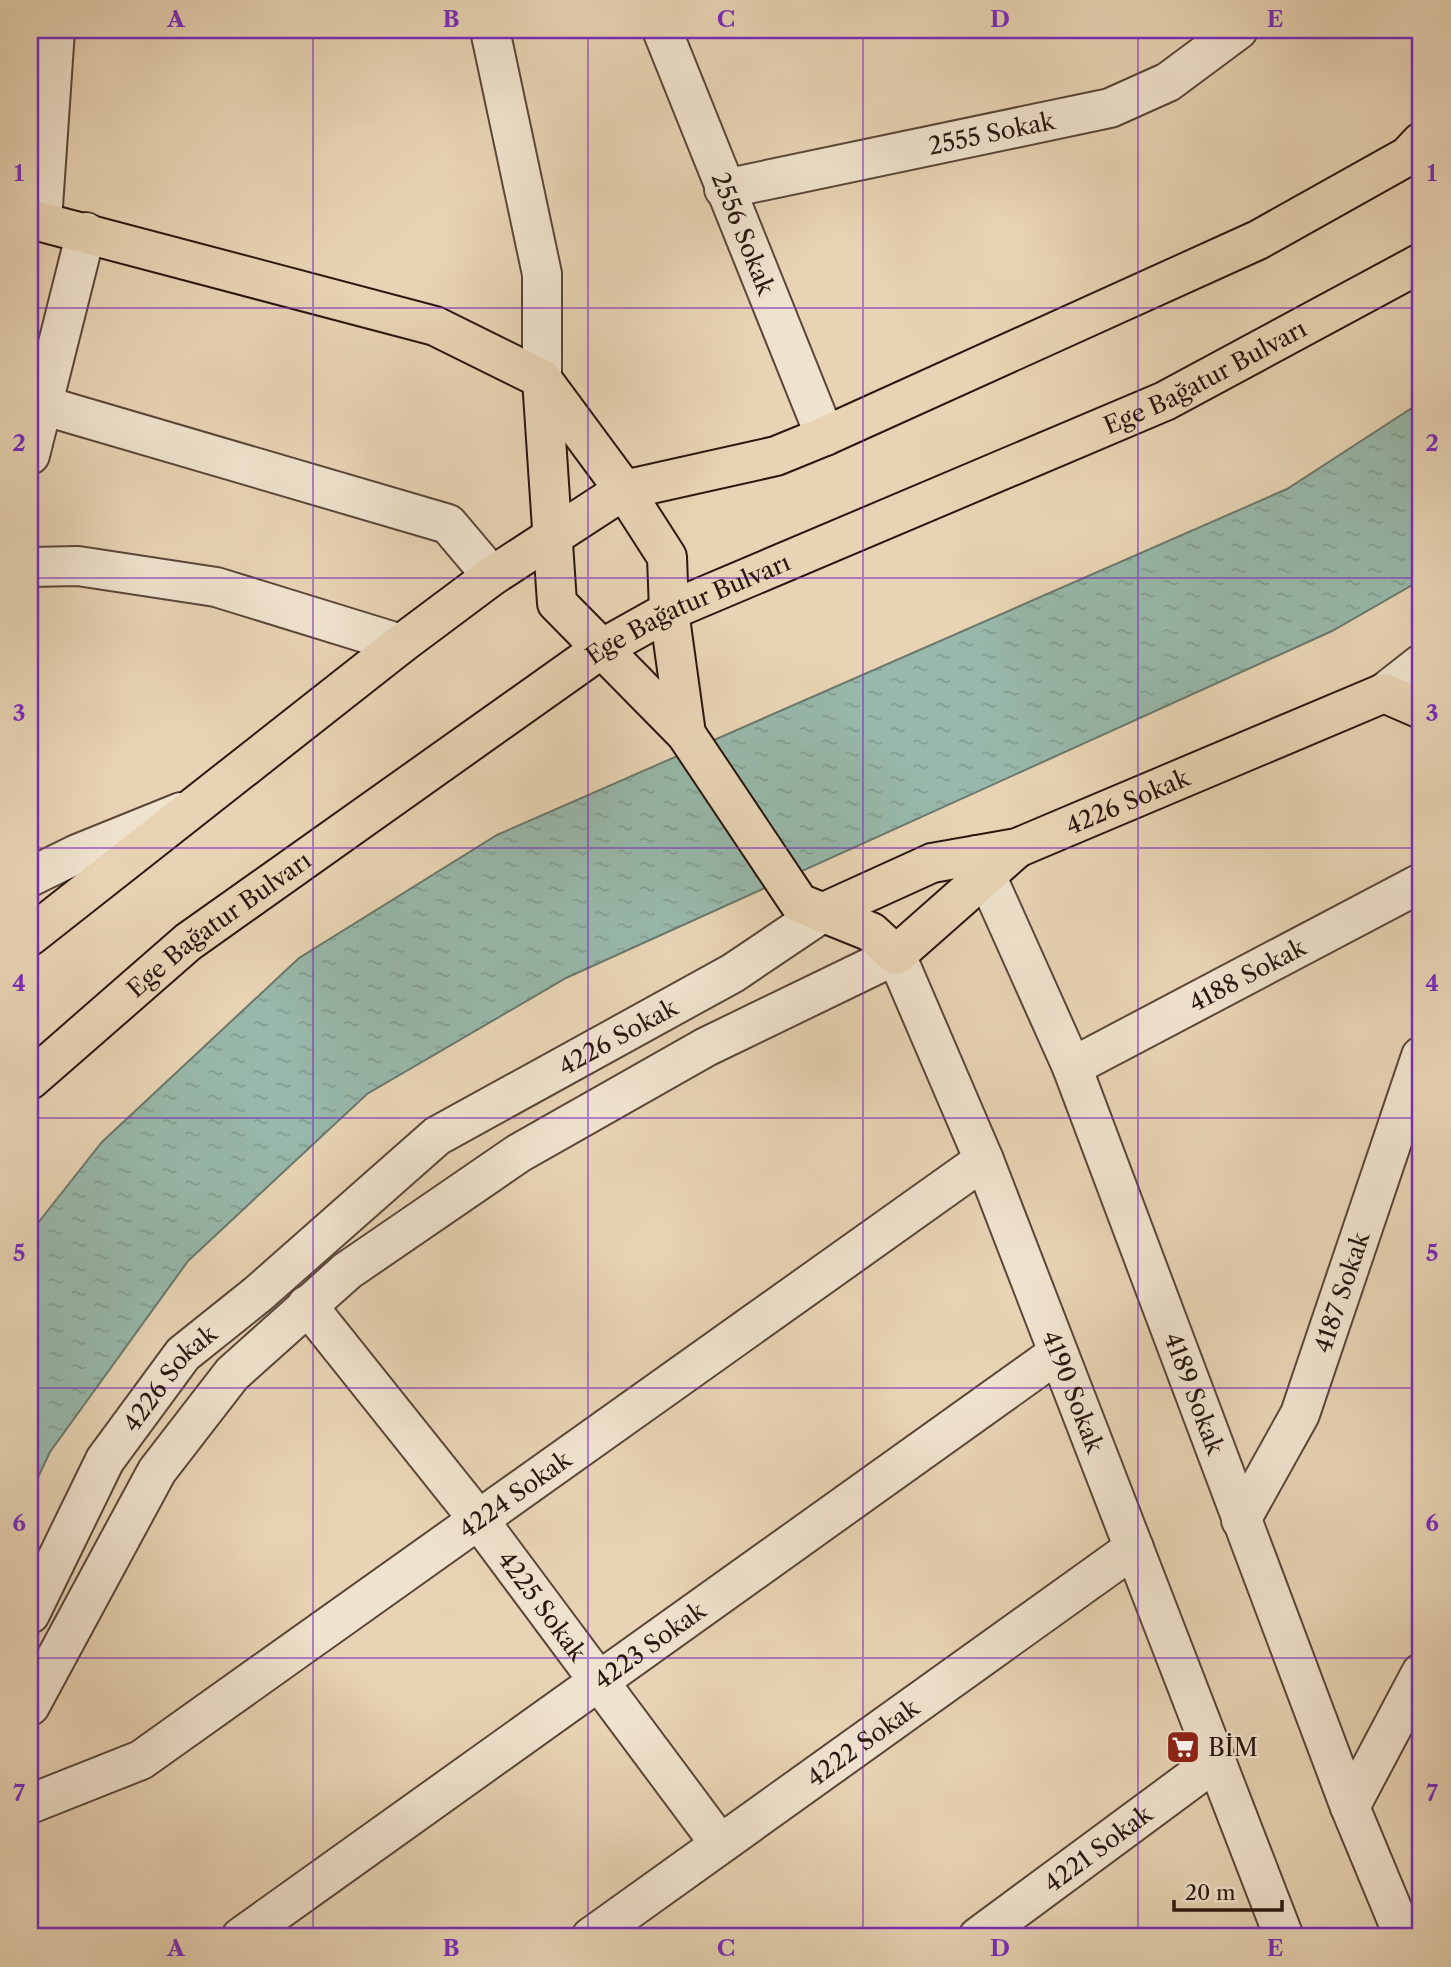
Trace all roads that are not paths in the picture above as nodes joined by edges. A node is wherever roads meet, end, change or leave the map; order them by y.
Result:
1 (55, 30) edge
2 (490, 30) edge
3 (662, 30) edge
4 (1238, 30) edge
5 (1421, 142) edge
6 (724, 189) junction
7 (36, 220) edge
8 (86, 232) junction
9 (1421, 263) edge
10 (542, 379) junction
11 (42, 405) junction
12 (825, 436) junction
13 (30, 455) edge
14 (624, 490) junction
15 (551, 536) junction
16 (30, 567) edge
17 (492, 576) junction
18 (669, 611) junction
19 (401, 644) junction
20 (601, 649) junction
21 (1421, 664) edge
22 (1384, 694) junction
23 (1421, 709) edge
24 (686, 734) junction
25 (190, 808) junction
26 (982, 864) junction
27 (30, 877) edge
28 (1421, 883) edge
29 (810, 908) junction
30 (30, 936) edge
31 (895, 955) junction
32 (1421, 1056) edge
33 (1072, 1067) junction
34 (30, 1080) edge
35 (984, 1160) junction
36 (307, 1305) junction
37 (1058, 1353) junction
38 (478, 1519) junction
39 (1241, 1520) junction
40 (1134, 1548) junction
41 (30, 1614) edge
42 (1421, 1673) edge
43 (600, 1681) junction
44 (30, 1706) edge
45 (1216, 1761) junction
46 (30, 1804) edge
47 (1350, 1807) junction
48 (720, 1844) junction
49 (241, 1937) edge
50 (591, 1937) edge
51 (978, 1937) edge
52 (1284, 1937) edge
53 (1404, 1937) edge

1 - 7 street
2 - 10 street
3 - 6 street, 2556 Sokak
4 - 6 street, 2555 Sokak
5 - 12 main road
6 - 12 street, 2556 Sokak
7 - 8 main road
8 - 10 main road
8 - 11 street
9 - 18 main road, Ege Bağatur Bulvarı
10 - 14 main road
10 - 15 main road
11 - 13 street
11 - 17 street
12 - 14 main road
14 - 15 main road
14 - 18 main road
15 - 17 main road
15 - 20 main road
16 - 19 street
17 - 19 main road
18 - 20 main road, Ege Bağatur Bulvarı
18 - 24 main road
19 - 25 main road
20 - 24 main road
20 - 34 main road, Ege Bağatur Bulvarı
21 - 22 street
22 - 23 main road
22 - 26 main road, 4226 Sokak
24 - 29 main road
25 - 27 street
25 - 30 main road
26 - 29 main road, 4226 Sokak
26 - 31 main road, 4226 Sokak
26 - 33 street, 4189 Sokak
28 - 33 street, 4188 Sokak
29 - 31 main road, 4190 Sokak
29 - 41 street, 4226 Sokak
31 - 35 street, 4190 Sokak
31 - 36 street
32 - 39 street, 4187 Sokak
33 - 39 street, 4189 Sokak
35 - 37 street, 4190 Sokak
35 - 38 street, 4224 Sokak
36 - 38 street, 4225 Sokak
36 - 44 street
37 - 40 street, 4190 Sokak
37 - 43 street, 4223 Sokak
38 - 43 street, 4225 Sokak
38 - 46 street, 4224 Sokak
39 - 47 street, 4189 Sokak
40 - 45 street, 4190 Sokak
40 - 48 street, 4222 Sokak
42 - 47 street
43 - 48 street, 4225 Sokak
43 - 49 street, 4223 Sokak
45 - 51 street, 4221 Sokak
45 - 52 street, 4190 Sokak
47 - 53 street, 4189 Sokak
48 - 50 street, 4222 Sokak

